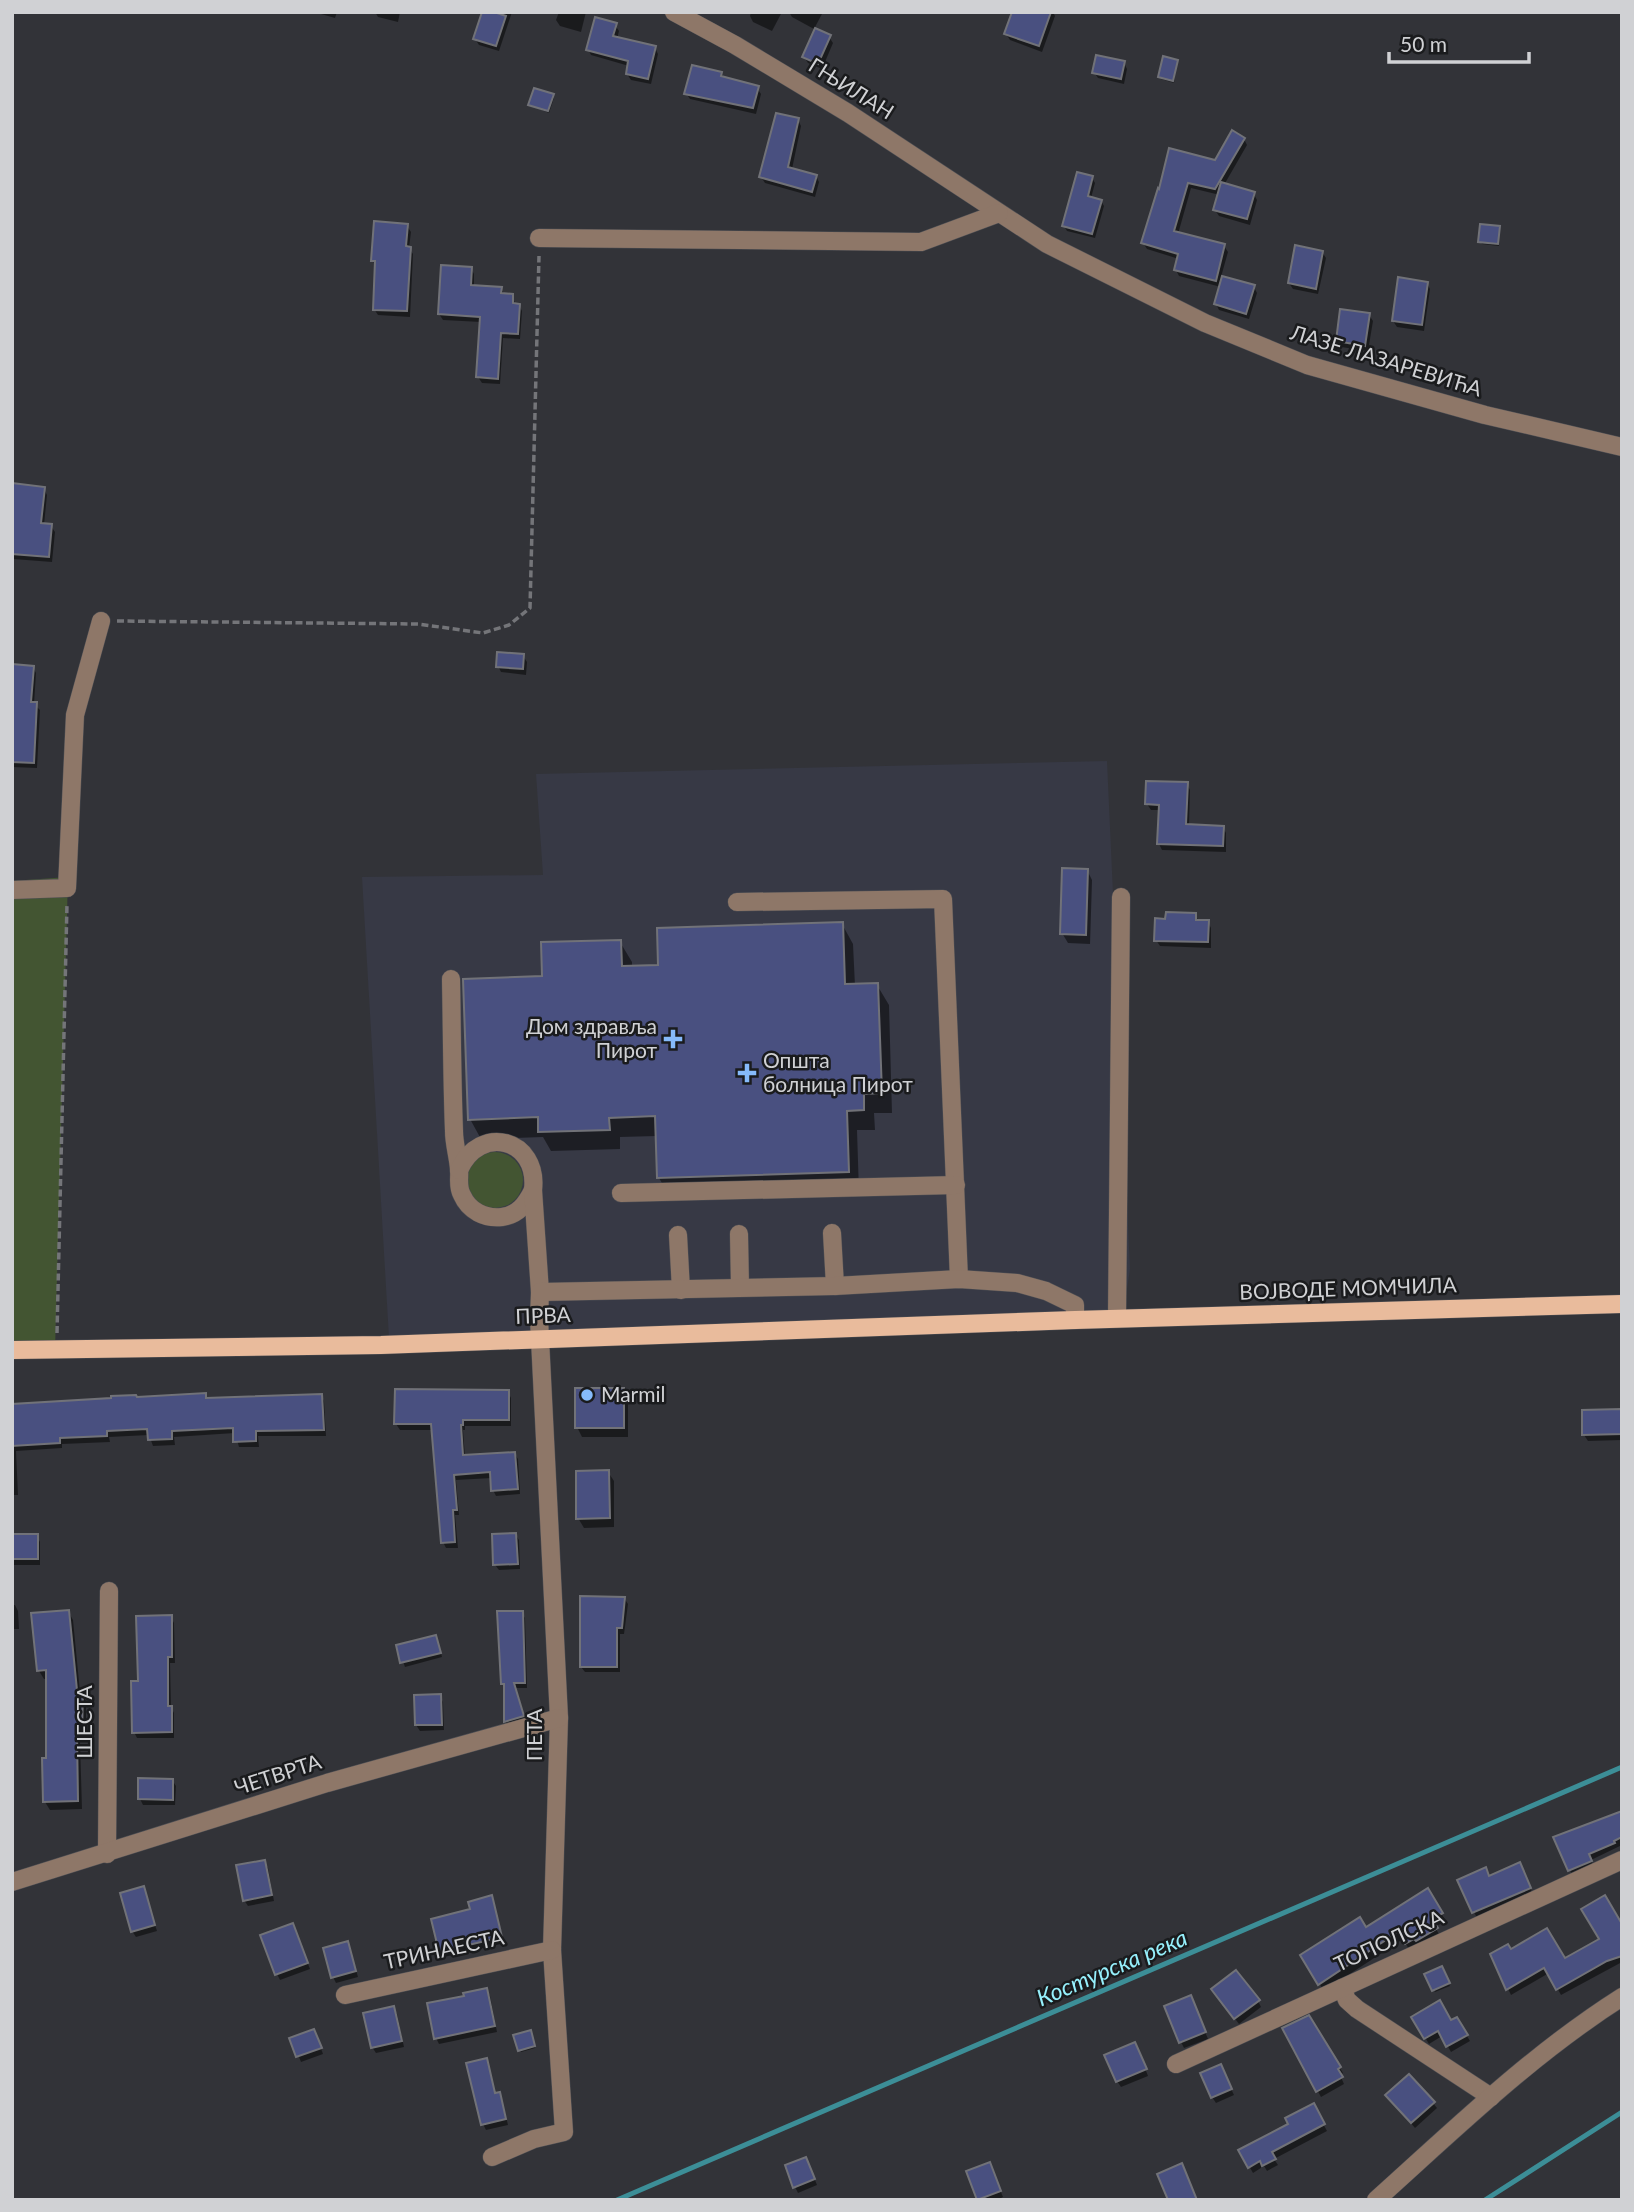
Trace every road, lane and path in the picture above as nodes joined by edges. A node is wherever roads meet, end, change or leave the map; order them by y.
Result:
1 (674, 12) edge
2 (999, 213) junction
3 (539, 238) joint
4 (1622, 447) edge
5 (101, 621) joint
6 (68, 888) junction
7 (12, 890) edge
8 (1121, 897) dead end
9 (737, 902) dead end
10 (451, 979) dead end
11 (459, 1170) junction
12 (956, 1185) junction
13 (533, 1190) junction
14 (621, 1193) dead end
15 (832, 1233) dead end
16 (739, 1234) dead end
17 (678, 1235) dead end
18 (959, 1279) junction
19 (835, 1286) junction
20 (740, 1287) junction
21 (681, 1290) junction
22 (540, 1292) junction
23 (1622, 1304) edge
24 (1117, 1318) junction
25 (1075, 1320) junction
26 (540, 1339) junction
27 (57, 1348) junction
28 (12, 1350) edge
29 (109, 1591) dead end
30 (559, 1718) junction
31 (107, 1854) junction
32 (1622, 1860) edge
33 (12, 1882) edge
34 (552, 1950) junction
35 (1342, 1988) junction
36 (345, 1995) dead end
37 (1622, 1997) edge
38 (1177, 2064) dead end
39 (1491, 2096) junction
40 (492, 2157) dead end
41 (1376, 2200) edge

1 - 2 street, ГЊИЛАН
2 - 3 street
2 - 4 street, ЛАЗЕ ЛАЗАРЕВИЋА
3 - 5 path
5 - 6 street
6 - 7 street
6 - 27 path
8 - 24 street
9 - 12 street
10 - 11 street
11 - 13 street
11 - 13 street
12 - 14 street
12 - 18 street
13 - 22 street, ПЕТА
15 - 19 street
16 - 20 street
17 - 21 street
18 - 19 street
18 - 25 street
19 - 20 street
20 - 21 street
21 - 22 street
22 - 26 street, ПЕТА
23 - 24 main road, ВОЈВОДЕ МОМЧИЛА
24 - 25 main road, ВОЈВОДЕ МОМЧИЛА
25 - 26 main road, ПРВА
26 - 27 main road, ПРВА
26 - 30 street, ПЕТА
27 - 28 main road, ПРВА
29 - 31 street, ШЕСТА
30 - 31 street, ЧЕТВРТА
30 - 34 street, ПЕТА
31 - 33 street, ЧЕТВРТА
32 - 35 street, ТОПОЛСКА
34 - 36 street, ТРИНАЕСТА
34 - 40 street, ПЕТА
35 - 38 street, ТОПОЛСКА
35 - 39 street
37 - 39 street
39 - 41 street

